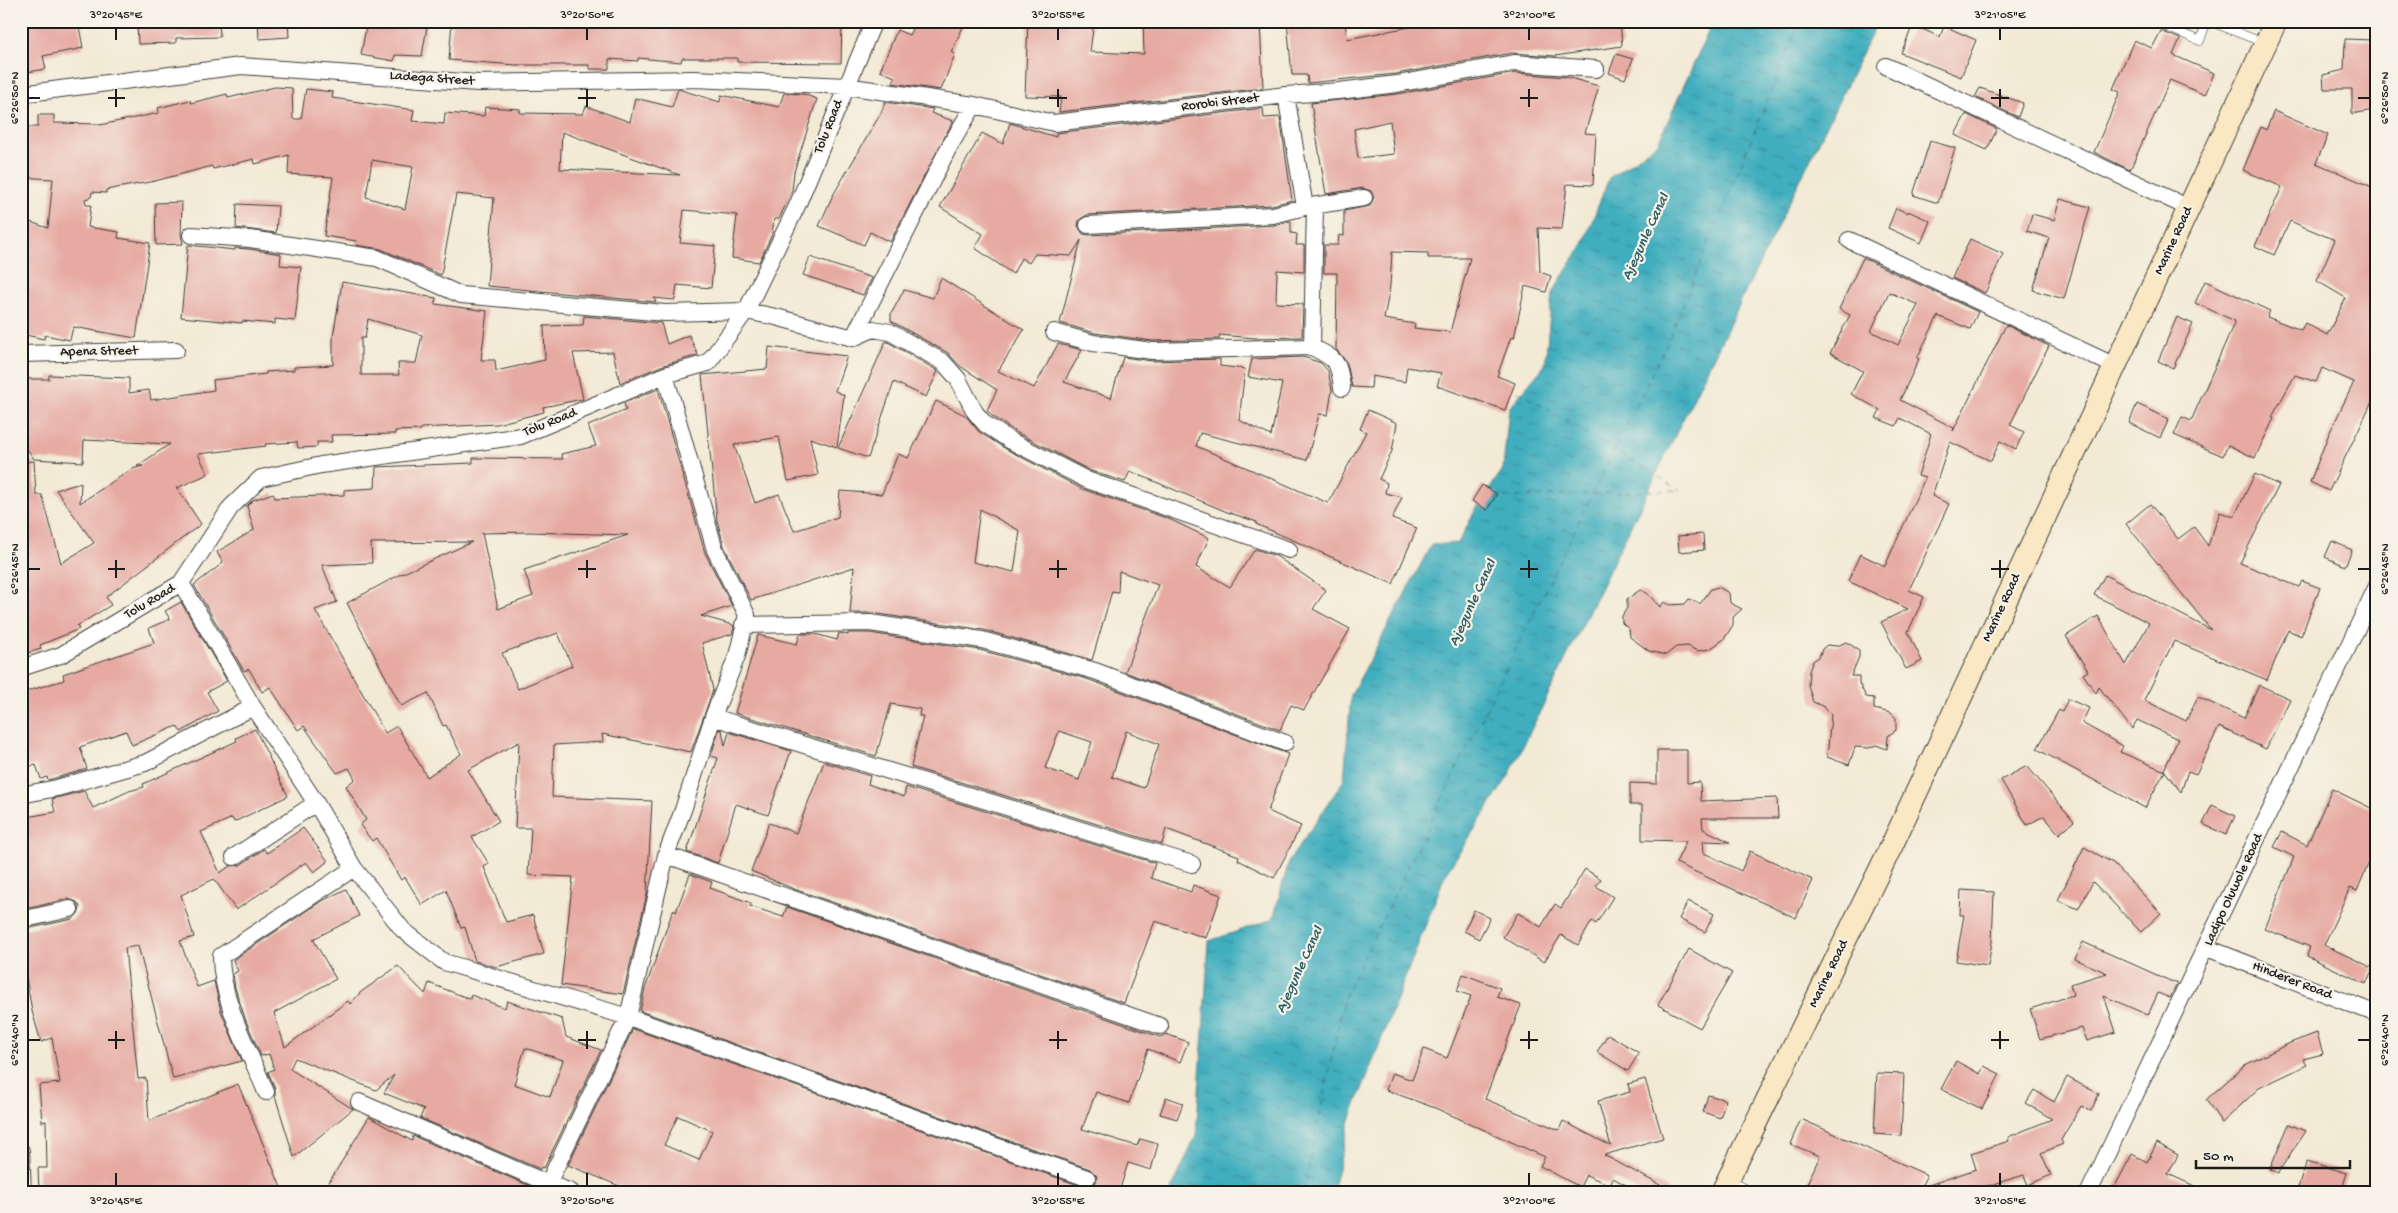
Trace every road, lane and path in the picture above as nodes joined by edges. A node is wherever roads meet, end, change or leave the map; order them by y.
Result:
1 (874, 21) edge
2 (2152, 21) edge
3 (2208, 21) edge
4 (2276, 21) edge
5 (2266, 43) junction
6 (1886, 66) dead end
7 (1596, 70) dead end
8 (846, 86) junction
9 (21, 94) edge
10 (1286, 95) junction
11 (974, 105) junction
12 (1364, 198) dead end
13 (1310, 206) junction
14 (2189, 208) junction
15 (1088, 225) dead end
16 (191, 235) dead end
17 (1849, 240) dead end
18 (746, 311) junction
19 (1054, 332) dead end
20 (853, 338) junction
21 (1312, 347) junction
22 (176, 350) dead end
23 (21, 354) edge
24 (2115, 366) junction
25 (665, 375) junction
26 (1342, 388) dead end
27 (1289, 550) dead end
28 (181, 583) junction
29 (2377, 586) edge
30 (744, 625) junction
31 (21, 668) edge
32 (253, 707) junction
33 (713, 717) junction
34 (1285, 743) dead end
35 (21, 795) edge
36 (316, 803) junction
37 (666, 855) junction
38 (234, 857) dead end
39 (1192, 864) dead end
40 (354, 868) junction
41 (70, 910) dead end
42 (21, 920) edge
43 (2207, 948) junction
44 (2377, 1014) edge
45 (628, 1017) junction
46 (1160, 1026) dead end
47 (266, 1092) dead end
48 (359, 1102) dead end
49 (21, 1151) edge
50 (1087, 1178) dead end
51 (1725, 1185) edge
52 (545, 1188) edge
53 (23, 1192) edge
54 (571, 1192) edge
55 (1752, 1192) edge
56 (2089, 1192) edge

1 - 8 street, Tolu Road
2 - 3 lane
3 - 5 lane
4 - 5 street, Marine Road
5 - 14 street, Marine Road
6 - 14 street
7 - 10 street, Rorobi Street
8 - 9 street, Ladega Street
8 - 11 street, Rorobi Street
8 - 18 street, Tolu Road
10 - 11 street, Rorobi Street
10 - 13 street
11 - 20 street
12 - 13 street
13 - 15 street
13 - 21 street
14 - 24 street, Marine Road
16 - 18 street
17 - 24 street
18 - 20 street
18 - 25 street, Tolu Road
19 - 21 street
20 - 27 street
21 - 26 street
22 - 23 street, Apena Street
24 - 51 street, Marine Road
25 - 28 street, Tolu Road
25 - 30 street
28 - 31 street, Tolu Road
28 - 32 street
29 - 43 street, Ladipo Oluwole Road
30 - 33 street
30 - 34 street
32 - 35 street
32 - 36 street
33 - 37 street
33 - 39 street
36 - 38 street
36 - 40 street
37 - 45 street
37 - 46 street
40 - 45 street
40 - 47 street
41 - 42 street
43 - 44 street, Hinderer Road
43 - 56 street, Ladipo Oluwole Road
45 - 50 street
45 - 52 street
48 - 52 street
49 - 53 street
51 - 55 lane
52 - 54 street

